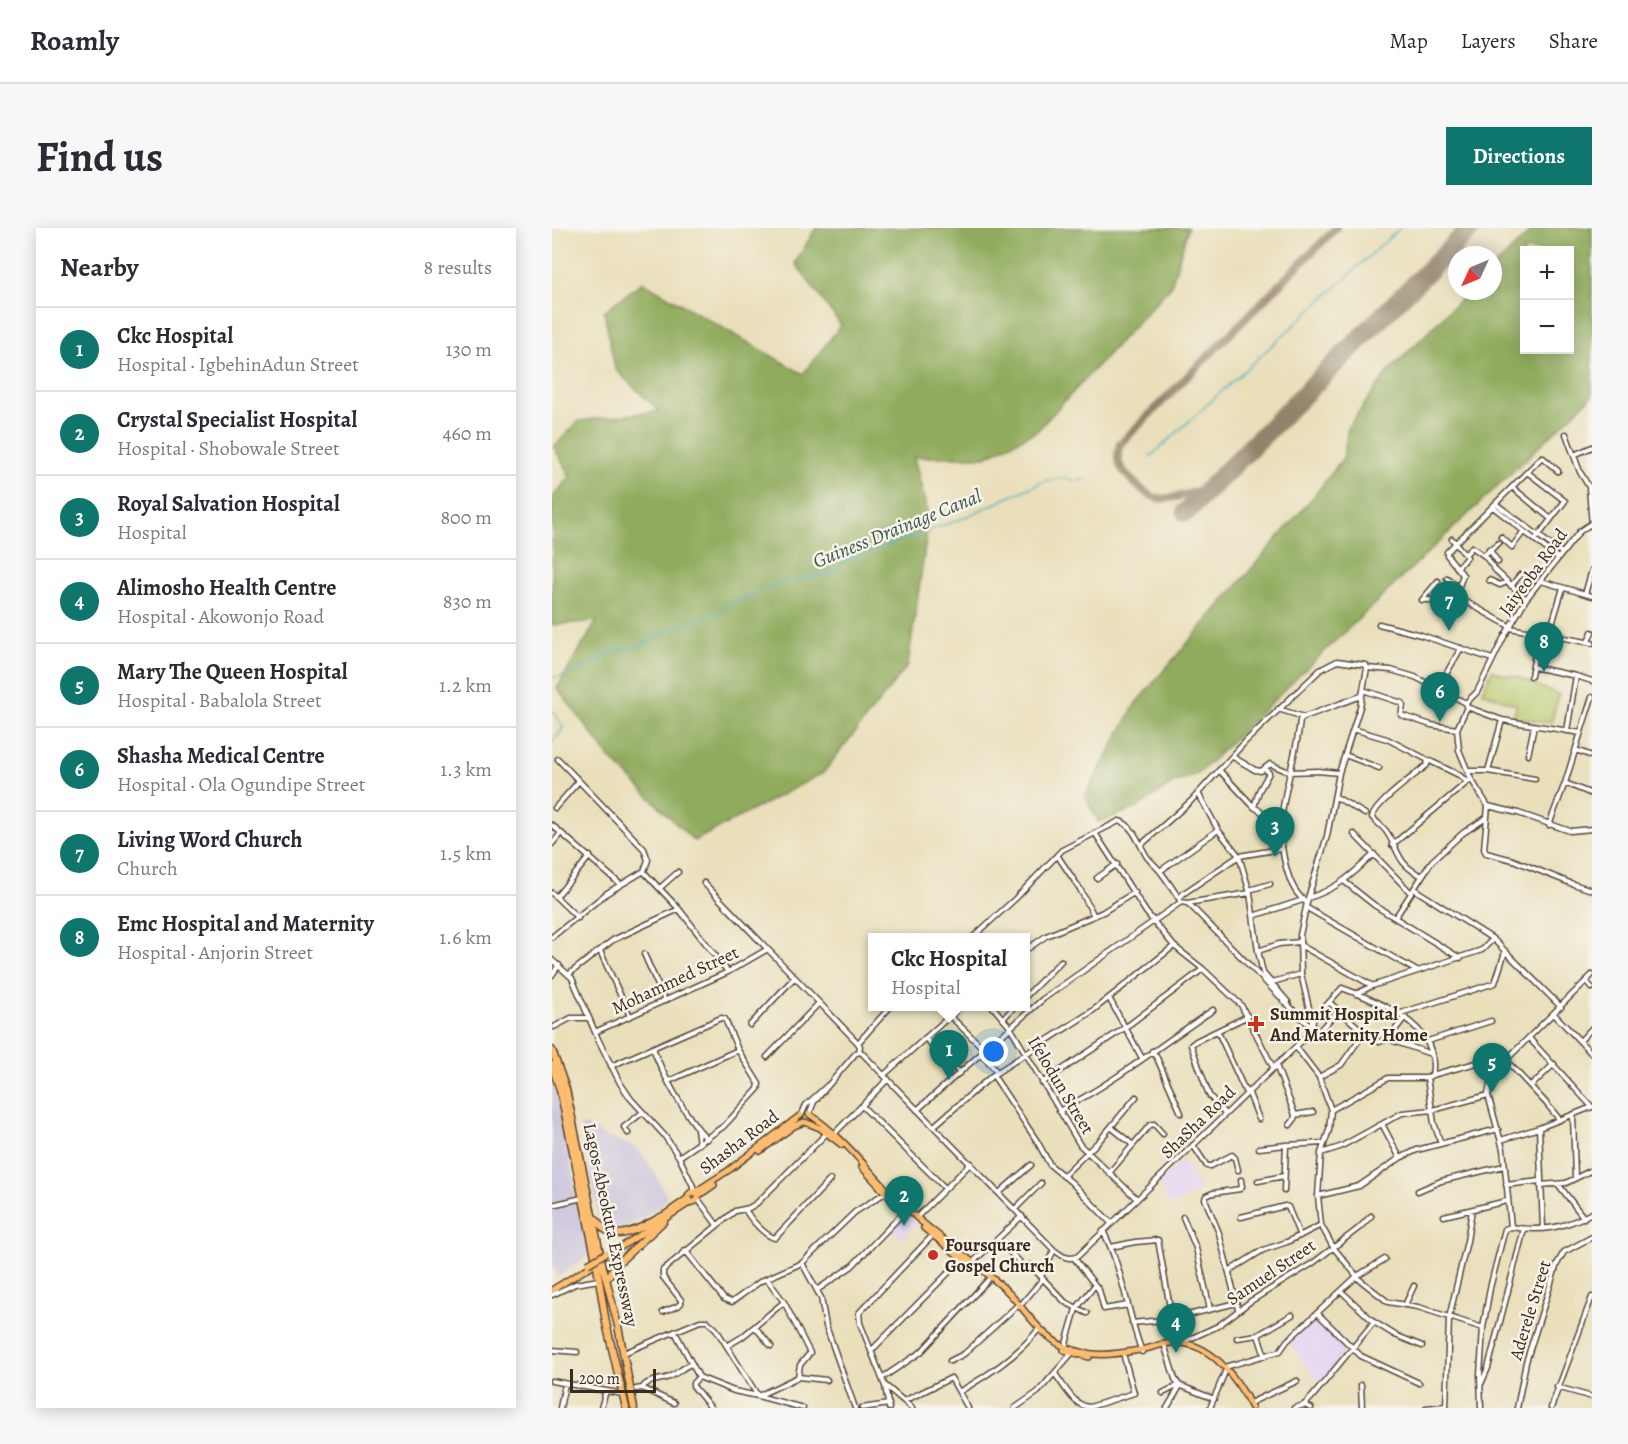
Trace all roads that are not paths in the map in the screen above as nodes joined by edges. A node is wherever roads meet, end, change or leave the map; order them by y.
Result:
1 (1566, 434) dead end
2 (1592, 447) edge
3 (1574, 455) junction
4 (1558, 471) dead end
5 (1527, 472) junction
6 (1512, 487) junction
7 (1591, 487) edge
8 (1494, 505) junction
9 (1551, 519) junction
10 (1516, 522) junction
11 (1592, 524) edge
12 (1524, 531) junction
13 (1538, 535) junction
14 (1501, 537) dead end
15 (1535, 540) junction
16 (1454, 541) junction
17 (1499, 543) dead end
18 (1489, 549) junction
19 (1466, 554) junction
20 (1562, 554) junction
21 (1484, 555) junction
22 (1558, 558) junction
23 (1498, 562) dead end
24 (1457, 568) junction
25 (1592, 570) edge
26 (1520, 575) dead end
27 (1447, 578) dead end
28 (1438, 580) dead end
29 (1489, 580) dead end
30 (1541, 581) junction
31 (1509, 584) junction
32 (1563, 588) junction
33 (1518, 592) junction
34 (1585, 594) junction
35 (1592, 596) edge
36 (1526, 599) junction
37 (1513, 601) dead end
38 (1379, 624) dead end
39 (1510, 627) junction
40 (1539, 632) junction
41 (1592, 632) edge
42 (1549, 634) junction
43 (1590, 643) edge
44 (1461, 648) junction
45 (1492, 659) junction
46 (1533, 667) junction
47 (1367, 668) junction
48 (1531, 676) dead end
49 (1576, 676) junction
50 (1592, 681) edge
51 (1438, 688) junction
52 (1362, 690) junction
53 (1361, 696) junction
54 (1592, 697) edge
55 (1466, 705) junction
56 (1278, 710) junction
57 (1304, 717) junction
58 (1589, 719) edge
59 (1502, 720) junction
60 (1534, 726) junction
61 (1353, 729) junction
62 (1457, 729) junction
63 (1567, 731) junction
64 (1581, 734) junction
65 (1576, 750) junction
66 (1528, 754) dead end
67 (1345, 755) junction
68 (1592, 756) edge
69 (1233, 757) junction
70 (558, 759) dead end
71 (1428, 760) junction
72 (1379, 768) dead end
73 (1265, 769) junction
74 (1219, 770) junction
75 (1468, 771) junction
76 (1488, 771) junction
77 (1289, 772) junction
78 (1339, 773) junction
79 (1535, 779) dead end
80 (579, 781) junction
81 (1469, 781) junction
82 (1565, 783) junction
83 (1198, 793) junction
84 (1592, 794) edge
85 (1335, 797) junction
86 (1488, 806) junction
87 (1254, 807) junction
88 (555, 808) dead end
89 (1365, 814) dead end
90 (1270, 817) dead end
91 (1486, 818) junction
92 (552, 825) edge
93 (1549, 825) junction
94 (1592, 830) edge
95 (1218, 831) junction
96 (561, 833) junction
97 (1095, 833) junction
98 (1354, 834) dead end
99 (552, 844) edge
100 (1141, 845) junction
101 (1392, 845) junction
102 (1281, 849) junction
103 (1374, 854) junction
104 (1058, 855) junction
105 (590, 856) junction
106 (1239, 856) junction
107 (1117, 864) junction
108 (644, 871) junction
109 (1160, 871) junction
110 (678, 872) dead end
111 (1422, 876) junction
112 (1097, 878) dead end
113 (1344, 882) junction
114 (704, 883) dead end
115 (620, 884) junction
116 (1270, 884) dead end
117 (661, 887) junction
118 (1414, 889) junction
119 (1592, 890) edge
120 (1135, 892) junction
121 (1250, 892) junction
122 (1411, 894) junction
123 (554, 895) edge
124 (1182, 901) junction
125 (1306, 902) junction
126 (679, 909) junction
127 (1254, 915) junction
128 (1094, 916) junction
129 (578, 918) junction
130 (1395, 918) junction
131 (1155, 921) junction
132 (978, 933) edge
133 (552, 937) edge
134 (1493, 939) junction
135 (1300, 943) junction
136 (1174, 946) junction
137 (1030, 947) edge
138 (766, 950) junction
139 (600, 951) junction
140 (1258, 951) junction
141 (1505, 952) junction
142 (644, 954) dead end
143 (1460, 958) junction
144 (552, 960) edge
145 (1061, 961) dead end
146 (559, 965) junction
147 (1203, 969) junction
148 (1415, 971) junction
149 (728, 972) junction
150 (1300, 974) junction
151 (552, 975) edge
152 (569, 975) junction
153 (1592, 975) edge
154 (794, 978) junction
155 (1586, 981) junction
156 (1268, 982) junction
157 (1371, 986) junction
158 (1592, 988) edge
159 (1030, 992) edge
160 (1356, 994) junction
161 (1109, 998) junction
162 (665, 1001) junction
163 (819, 1003) junction
164 (1330, 1003) junction
165 (1292, 1007) junction
166 (1561, 1007) junction
167 (1213, 1010) dead end
168 (887, 1011) edge
169 (956, 1011) edge
170 (996, 1011) edge
171 (1010, 1011) edge
172 (1030, 1011) edge
173 (1030, 1011) edge
174 (1338, 1011) junction
175 (1400, 1014) junction
176 (1554, 1014) junction
177 (630, 1016) junction
178 (950, 1016) junction
179 (1248, 1016) junction
180 (1405, 1017) junction
181 (589, 1018) junction
182 (1003, 1019) junction
183 (1491, 1020) dead end
184 (1310, 1022) junction
185 (750, 1025) dead end
186 (554, 1027) dead end
187 (1126, 1027) junction
188 (1010, 1028) junction
189 (1592, 1028) edge
190 (595, 1032) junction
191 (1218, 1032) junction
192 (1364, 1033) junction
193 (1309, 1034) junction
194 (925, 1038) junction
195 (1529, 1038) junction
196 (1388, 1039) junction
197 (1428, 1041) junction
198 (1580, 1041) junction
199 (858, 1043) junction
200 (1296, 1047) junction
201 (653, 1048) junction
202 (552, 1050) edge
203 (738, 1050) junction
204 (1152, 1051) junction
205 (859, 1052) junction
206 (983, 1052) junction
207 (1024, 1054) junction
208 (1431, 1054) junction
209 (1592, 1054) edge
210 (767, 1057) dead end
211 (1142, 1058) junction
212 (1506, 1060) junction
213 (1554, 1064) junction
214 (552, 1065) edge
215 (611, 1066) junction
216 (1275, 1066) junction
217 (960, 1073) junction
218 (995, 1073) junction
219 (1432, 1075) junction
220 (886, 1077) junction
221 (1319, 1077) junction
222 (1426, 1078) junction
223 (669, 1081) junction
224 (1042, 1083) junction
225 (1531, 1086) junction
226 (1247, 1092) junction
227 (1488, 1095) junction
228 (1136, 1097) dead end
229 (862, 1106) junction
230 (1592, 1107) edge
231 (917, 1110) junction
232 (1331, 1110) junction
233 (1433, 1110) junction
234 (1059, 1111) junction
235 (643, 1112) junction
236 (1313, 1112) dead end
237 (1181, 1113) dead end
238 (805, 1114) junction
239 (1225, 1114) junction
240 (1573, 1114) junction
241 (1295, 1115) junction
242 (1259, 1119) dead end
243 (1560, 1120) junction
244 (804, 1122) junction
245 (1382, 1124) junction
246 (1290, 1125) dead end
247 (934, 1126) junction
248 (1111, 1127) junction
249 (696, 1128) junction
250 (1539, 1128) junction
251 (1498, 1129) junction
252 (628, 1133) dead end
253 (827, 1133) junction
254 (834, 1134) junction
255 (1163, 1134) dead end
256 (707, 1139) junction
257 (1500, 1140) junction
258 (1324, 1143) junction
259 (699, 1144) junction
260 (1441, 1144) junction
261 (1133, 1145) junction
262 (1193, 1145) junction
263 (1286, 1145) junction
264 (1259, 1148) dead end
265 (1088, 1152) junction
266 (1321, 1153) junction
267 (679, 1157) junction
268 (1400, 1158) junction
269 (971, 1163) junction
270 (1031, 1165) dead end
271 (1504, 1166) junction
272 (1238, 1170) dead end
273 (1592, 1170) edge
274 (1110, 1172) junction
275 (1063, 1176) junction
276 (1284, 1176) junction
277 (1575, 1178) junction
278 (830, 1180) dead end
279 (1241, 1180) dead end
280 (1258, 1181) dead end
281 (1041, 1183) dead end
282 (1540, 1183) junction
283 (1558, 1184) junction
284 (1506, 1185) junction
285 (944, 1188) junction
286 (884, 1190) junction
287 (1284, 1191) dead end
288 (1418, 1191) dead end
289 (999, 1193) junction
290 (694, 1196) junction
291 (1318, 1196) junction
292 (582, 1198) junction
293 (1137, 1198) junction
294 (1507, 1201) junction
295 (552, 1205) edge
296 (745, 1209) junction
297 (1015, 1209) junction
298 (1472, 1209) junction
299 (905, 1211) junction
300 (1592, 1213) edge
301 (593, 1214) junction
302 (917, 1216) junction
303 (1022, 1216) junction
304 (1371, 1216) dead end
305 (1444, 1216) dead end
306 (1183, 1217) dead end
307 (1241, 1217) dead end
308 (1584, 1218) junction
309 (663, 1219) junction
310 (1112, 1223) junction
311 (717, 1225) junction
312 (1321, 1225) junction
313 (1511, 1227) junction
314 (1524, 1229) junction
315 (1543, 1229) junction
316 (1103, 1232) junction
317 (933, 1235) junction
318 (1300, 1236) junction
319 (1592, 1237) edge
320 (997, 1240) junction
321 (1111, 1247) junction
322 (1333, 1247) junction
323 (686, 1250) junction
324 (1054, 1250) junction
325 (961, 1255) junction
326 (1074, 1258) junction
327 (1385, 1259) dead end
328 (1019, 1261) dead end
329 (973, 1262) junction
330 (802, 1263) junction
331 (589, 1265) junction
332 (1030, 1265) dead end
333 (1229, 1270) junction
334 (1357, 1276) junction
335 (1041, 1278) junction
336 (608, 1279) junction
337 (767, 1279) junction
338 (599, 1280) junction
339 (988, 1280) junction
340 (552, 1285) edge
341 (1095, 1285) junction
342 (1414, 1286) dead end
343 (552, 1290) edge
344 (818, 1290) junction
345 (1341, 1291) junction
346 (552, 1295) edge
347 (1592, 1297) edge
348 (784, 1302) junction
349 (1236, 1303) junction
350 (1128, 1305) junction
351 (1405, 1305) junction
352 (1019, 1306) junction
353 (1076, 1309) junction
354 (1210, 1309) junction
355 (1238, 1309) junction
356 (663, 1312) dead end
357 (1087, 1313) dead end
358 (1317, 1313) junction
359 (1292, 1315) dead end
360 (1449, 1318) junction
361 (1172, 1319) junction
362 (1374, 1322) junction
363 (1132, 1323) junction
364 (755, 1327) junction
365 (1483, 1328) junction
366 (1038, 1330) junction
367 (675, 1332) junction
368 (1257, 1335) junction
369 (1237, 1338) dead end
370 (1181, 1344) junction
371 (727, 1346) junction
372 (771, 1346) dead end
373 (1422, 1346) dead end
374 (1065, 1347) junction
375 (1165, 1347) junction
376 (1352, 1347) junction
377 (552, 1350) edge
378 (872, 1351) junction
379 (1141, 1351) junction
380 (578, 1352) dead end
381 (624, 1353) junction
382 (1072, 1353) junction
383 (1265, 1356) junction
384 (1124, 1357) junction
385 (950, 1361) dead end
386 (691, 1364) junction
387 (1225, 1369) junction
388 (1055, 1374) junction
389 (699, 1377) junction
390 (798, 1377) junction
391 (882, 1378) junction
392 (827, 1380) dead end
393 (552, 1381) edge
394 (1297, 1381) dead end
395 (565, 1383) junction
396 (1419, 1383) dead end
397 (1180, 1385) junction
398 (1361, 1385) dead end
399 (1480, 1385) junction
400 (885, 1386) junction
401 (1557, 1387) junction
402 (606, 1391) junction
403 (959, 1392) junction
404 (1163, 1393) dead end
405 (623, 1394) junction
406 (758, 1396) junction
407 (1592, 1397) edge
408 (1214, 1399) junction
409 (904, 1401) junction
410 (674, 1403) dead end
411 (1304, 1405) junction
412 (889, 1406) edge
413 (1251, 1406) edge
414 (1446, 1407) edge
415 (560, 1408) edge
416 (601, 1408) edge
417 (626, 1408) edge
418 (634, 1408) edge
419 (711, 1408) edge
420 (803, 1408) edge
421 (855, 1408) edge
422 (862, 1408) edge
423 (912, 1408) edge
424 (968, 1408) edge
425 (1015, 1408) edge
426 (1167, 1408) edge
427 (1210, 1408) edge
428 (1294, 1408) edge
429 (1311, 1408) edge
430 (1362, 1408) edge
431 (1426, 1408) edge
432 (1481, 1408) edge
433 (1517, 1408) edge
434 (1551, 1408) edge

1 - 3 street
2 - 3 street
3 - 7 street
4 - 5 street
5 - 6 street
5 - 9 street
6 - 8 street
6 - 9 street
7 - 11 street
8 - 10 street
8 - 16 street
9 - 13 street
10 - 12 street
10 - 13 street
11 - 20 street, Jaiyeoba Road
12 - 14 street
12 - 15 street
13 - 15 street
13 - 20 street
15 - 22 street
16 - 19 street
16 - 24 street
17 - 18 street
18 - 21 street
18 - 23 street
19 - 21 street
19 - 24 street
20 - 22 street, Jaiyeoba Road
21 - 31 street
22 - 30 street, Jaiyeoba Road
24 - 27 street
25 - 34 street
26 - 31 street
28 - 39 street
29 - 31 street
30 - 32 street
30 - 36 street, Jaiyeoba Road
31 - 33 street
32 - 34 street
32 - 42 street
33 - 36 street
33 - 37 street
34 - 35 street
36 - 39 street, Jaiyeoba Road
38 - 44 street
39 - 40 street
39 - 45 street, Jaiyeoba Road
40 - 42 street
40 - 46 street
41 - 43 street
42 - 43 street
44 - 45 street
44 - 51 street
45 - 55 street, Jaiyeoba Road
46 - 48 street
46 - 49 street
47 - 51 street
47 - 52 street, ShaSha Road
47 - 56 street
49 - 50 street
49 - 63 street
51 - 55 street
52 - 53 street, ShaSha Road
52 - 62 street
53 - 57 street
53 - 61 street, ShaSha Road
54 - 58 street
55 - 59 street
55 - 62 street, Jaiyeoba Road
56 - 57 street
56 - 69 street
57 - 77 street
58 - 64 street
59 - 60 street
59 - 76 street
60 - 63 street
60 - 66 street
61 - 67 street, ShaSha Road
61 - 71 street
62 - 75 street
63 - 64 street
64 - 65 street
65 - 68 street
65 - 82 street
67 - 72 street
67 - 78 street, ShaSha Road
69 - 73 street
69 - 74 street
70 - 80 street
71 - 81 street
71 - 101 street
73 - 77 street
73 - 87 street
74 - 83 street
74 - 87 street
75 - 76 street
75 - 81 street
76 - 79 street
77 - 78 street
77 - 102 street
78 - 85 street, ShaSha Road
80 - 88 street
80 - 108 street
81 - 86 street
81 - 101 street
82 - 84 street
82 - 93 street
83 - 95 street
83 - 100 street
85 - 89 street
85 - 125 street, ShaSha Road
86 - 91 street
86 - 93 street
87 - 90 street
91 - 111 street
91 - 119 street
92 - 96 street
93 - 94 street
95 - 106 street
95 - 109 street
96 - 99 street
96 - 105 street
97 - 100 street
97 - 104 street
97 - 107 street
98 - 103 street
100 - 109 street
101 - 111 street
102 - 106 street
102 - 125 street
103 - 113 street
103 - 122 street
104 - 128 street
104 - 132 street
105 - 115 street
105 - 123 street
106 - 121 street
106 - 124 street
107 - 112 street
107 - 120 street
108 - 115 street
108 - 117 street
109 - 124 street
110 - 117 street
111 - 118 street
113 - 125 street
113 - 130 street
114 - 138 street
115 - 129 street
116 - 121 street
117 - 126 street
118 - 122 street
118 - 134 street
120 - 128 street
120 - 131 street
121 - 124 street
121 - 127 street
122 - 130 street
123 - 129 street
124 - 131 street
124 - 156 street
125 - 127 street
125 - 135 street, ShaSha Road
125 - 148 street
126 - 139 street
126 - 149 street
127 - 140 street
128 - 137 street
129 - 133 street
130 - 143 street
131 - 136 street
131 - 172 street
134 - 141 street
134 - 143 street
135 - 140 street
135 - 150 street, ShaSha Road
135 - 157 street
136 - 147 street
136 - 161 street
138 - 149 street, Mohammed Street
138 - 154 street
139 - 152 street
139 - 177 street
140 - 156 street
141 - 166 street
141 - 175 street
142 - 162 street
143 - 148 street
144 - 146 street
145 - 159 street
146 - 151 street
146 - 152 street
147 - 179 street
147 - 187 street
148 - 157 street
149 - 162 street, Mohammed Street
150 - 156 street
150 - 184 street, ShaSha Road
152 - 181 street
153 - 155 street
154 - 163 street
154 - 185 street
155 - 158 street
155 - 166 street
156 - 165 street
157 - 160 street
160 - 164 street
160 - 175 street
161 - 187 street
161 - 207 street
162 - 177 street, Mohammed Street
163 - 199 street
163 - 210 street
164 - 174 street
164 - 184 street
165 - 184 street
165 - 184 street
166 - 176 street
167 - 204 street
168 - 199 street
169 - 178 street
170 - 182 street, Ifelodun Street
171 - 182 street
173 - 188 street
174 - 192 street
174 - 193 street
175 - 180 street
176 - 195 street
176 - 198 street
177 - 190 street, Mohammed Street
178 - 194 street
178 - 206 street
179 - 191 street
179 - 216 street
180 - 196 street
180 - 197 street
181 - 186 street
181 - 190 street
182 - 188 street, Ifelodun Street
183 - 197 street
184 - 193 street, ShaSha Road
187 - 211 street
187 - 224 street
188 - 206 street
188 - 207 street, Ifelodun Street
189 - 198 street
190 - 215 street
191 - 226 street
191 - 239 street
192 - 196 street
192 - 221 street
193 - 200 street, ShaSha Road
194 - 217 street
194 - 220 street
195 - 212 street
195 - 213 street
196 - 208 street
197 - 208 street
198 - 209 street
199 - 205 street
200 - 216 street, ShaSha Road
200 - 221 street
201 - 203 street
201 - 215 street
201 - 223 street
202 - 301 highway, Lagos-Abeokuta Expressway
203 - 223 street
203 - 256 street
204 - 211 street
204 - 237 street
205 - 220 street
205 - 238 street
206 - 217 street
206 - 218 street
207 - 218 street
207 - 224 street, Ifelodun Street
208 - 219 street
211 - 234 street
212 - 219 street
212 - 225 street
212 - 227 street
213 - 225 street
213 - 230 street
214 - 292 highway, Lagos-Abeokuta Expressway
215 - 235 street
216 - 226 street, ShaSha Road
216 - 241 street
217 - 231 street
218 - 247 street
218 - 275 street
219 - 222 street
220 - 229 street
220 - 231 street
221 - 232 street
222 - 232 street
222 - 233 street
223 - 249 street
224 - 234 street, Ifelodun Street
225 - 243 street
226 - 239 street, ShaSha Road
226 - 242 street
227 - 233 street
227 - 251 street
228 - 248 street
229 - 254 street
229 - 285 street
230 - 240 street
231 - 247 street
232 - 258 street
233 - 245 street
233 - 260 street
234 - 265 street, Ifelodun Street
235 - 252 street
235 - 267 street
236 - 241 street
238 - 244 main road
238 - 254 main road
238 - 290 main road, Shasha Road
239 - 262 street, ShaSha Road
240 - 243 street
240 - 277 street
241 - 246 street
243 - 250 street
244 - 253 main road
244 - 290 main road, Shasha Road
245 - 266 street
245 - 268 street
247 - 269 street
248 - 261 street
248 - 265 street
249 - 256 street
249 - 259 street
250 - 257 street
250 - 282 street
251 - 257 street
251 - 260 street
253 - 286 main road
253 - 296 street
254 - 286 main road
255 - 261 street
256 - 259 street
257 - 271 street
258 - 263 street
258 - 266 street
259 - 267 street
260 - 268 street
261 - 274 street
262 - 272 street
262 - 293 street, ShaSha Road
263 - 264 street
263 - 276 street
265 - 274 street, Ifelodun Street
265 - 275 street
266 - 291 street
267 - 290 street
268 - 291 street
269 - 285 street
269 - 289 street
270 - 289 street
271 - 284 street
271 - 288 street
273 - 277 street
274 - 293 street, Ifelodun Street
275 - 310 street
276 - 280 street
276 - 287 street
277 - 283 street
278 - 296 street
279 - 333 street
281 - 297 street
282 - 283 street
282 - 284 street
282 - 315 street
283 - 308 street
284 - 294 street
285 - 302 street
286 - 299 main road
286 - 302 main road
286 - 330 street
289 - 297 street
290 - 309 main road, Shasha Road
290 - 311 street
291 - 312 street
292 - 295 street
292 - 338 highway, Lagos-Abeokuta Expressway
293 - 310 street, ShaSha Road
294 - 298 street
294 - 313 street
296 - 311 street
297 - 303 street
298 - 305 street
298 - 360 street
299 - 317 main road
299 - 344 street
300 - 308 street
301 - 309 highway
301 - 336 highway, Lagos-Abeokuta Expressway
302 - 325 main road
303 - 320 street
303 - 324 street
304 - 322 street, Samuel Street
306 - 354 street
307 - 318 street
308 - 315 street
309 - 331 main road, Shasha Road, bridge
309 - 336 highway
310 - 316 street, ShaSha Road
311 - 323 street
312 - 318 street
312 - 322 street
313 - 314 street
313 - 365 street
314 - 315 street
314 - 399 street
316 - 321 street
316 - 326 street, ShaSha Road
317 - 325 main road
317 - 378 street
318 - 333 street
319 - 433 street, Aderele Street
320 - 328 street
320 - 329 street
321 - 350 street
321 - 361 street
322 - 334 street
322 - 355 street, Samuel Street
323 - 337 street
323 - 356 street
324 - 326 street
324 - 335 street
325 - 329 main road
325 - 339 main road
325 - 378 street
326 - 341 street
327 - 334 street
329 - 352 main road
330 - 337 street
330 - 344 street
331 - 340 main road, Shasha Road
331 - 343 main road, Shasha Road
332 - 335 street
333 - 349 street
334 - 345 street
334 - 351 street
335 - 352 street
335 - 353 street
336 - 381 highway, Lagos-Abeokuta Expressway
337 - 348 street
338 - 346 street
338 - 405 highway, Lagos-Abeokuta Expressway
339 - 352 main road
339 - 391 street
341 - 350 street
341 - 353 street
342 - 351 street
344 - 421 street
345 - 358 street
345 - 362 street
347 - 401 street
348 - 364 street
348 - 390 street
349 - 354 street
349 - 355 street
350 - 363 street
351 - 360 street
352 - 366 main road
352 - 374 main road
352 - 385 street
353 - 357 street
353 - 374 street
354 - 361 street
355 - 370 street, Samuel Street
358 - 376 street
358 - 383 street
359 - 368 street
360 - 365 street
360 - 414 street
361 - 363 street
362 - 373 street
362 - 376 street
363 - 379 street
364 - 371 street
364 - 372 street
365 - 399 street
366 - 382 main road
366 - 403 street
367 - 371 street
367 - 381 street
367 - 386 street
368 - 369 street
368 - 383 street
370 - 375 main road
370 - 379 main road
370 - 387 main road
371 - 406 street
374 - 379 main road
375 - 379 main road
375 - 397 street
376 - 396 street
376 - 411 street
377 - 380 street
378 - 391 street
379 - 384 main road
381 - 418 highway, Lagos-Abeokuta Expressway
382 - 384 main road
382 - 388 street
383 - 387 street
384 - 388 street
386 - 389 street
386 - 410 street
387 - 408 street
387 - 413 main road
388 - 425 street
389 - 406 street
389 - 419 street
390 - 392 street
390 - 406 street
391 - 400 street
393 - 395 street
394 - 413 street
395 - 402 street
395 - 415 street
397 - 404 street
397 - 408 street
397 - 426 street
398 - 430 street
399 - 432 street
400 - 409 street
400 - 412 street
401 - 407 street
401 - 434 street
402 - 405 street
402 - 416 street
403 - 409 street
403 - 424 street
405 - 417 highway, Lagos-Abeokuta Expressway
406 - 420 street
408 - 427 street
409 - 423 street
411 - 428 street
411 - 429 street
412 - 422 street
414 - 431 street

